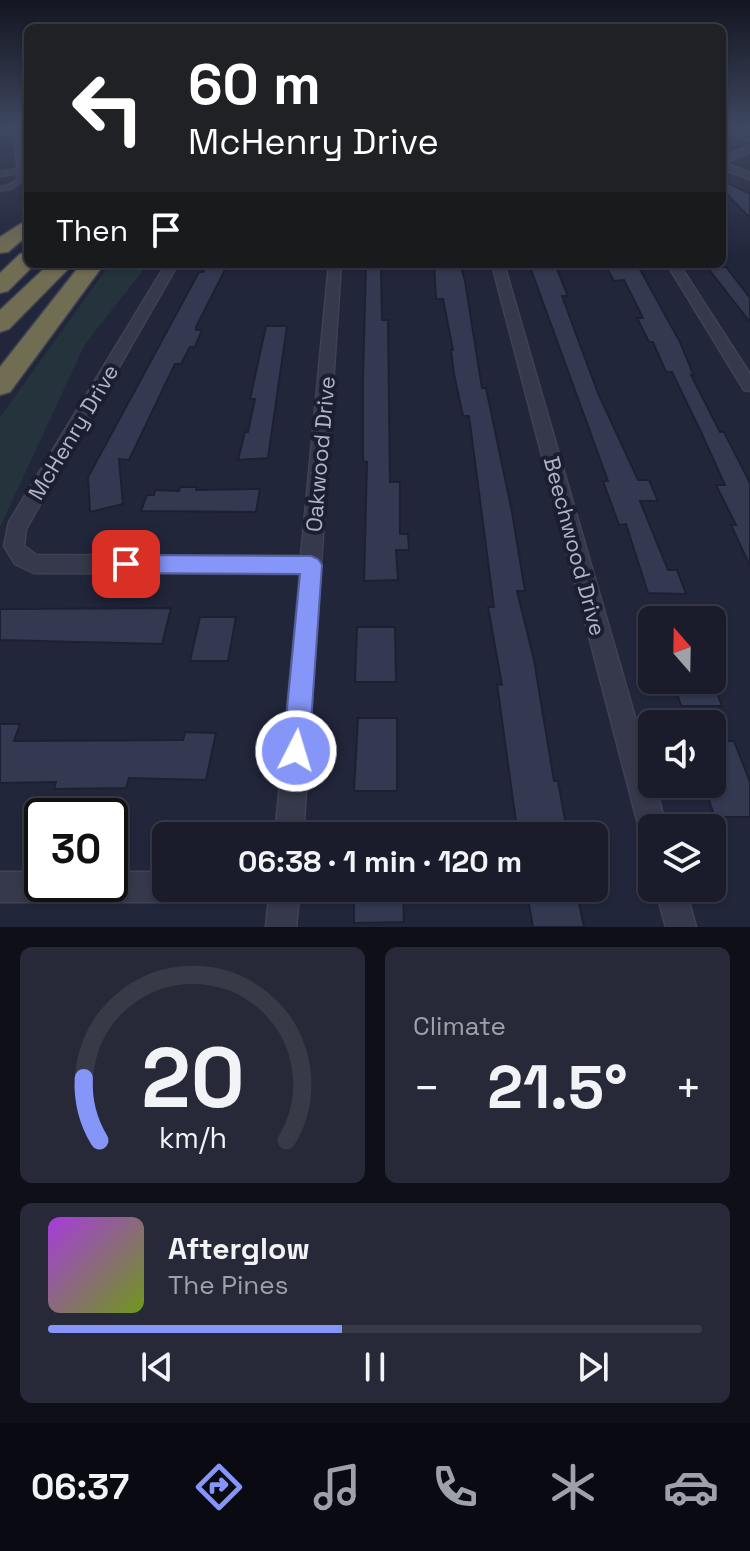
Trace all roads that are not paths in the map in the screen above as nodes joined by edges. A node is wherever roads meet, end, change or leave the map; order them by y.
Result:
1 (23, 170) edge
2 (24, 172) edge
3 (0, 174) edge
4 (0, 189) edge
5 (24, 228) edge
6 (0, 247) edge
7 (24, 263) edge
8 (58, 268) edge
9 (90, 268) edge
10 (170, 268) edge
11 (335, 268) edge
12 (499, 268) edge
13 (676, 268) edge
14 (0, 286) edge
15 (0, 324) edge
16 (0, 386) edge
17 (750, 386) edge
18 (311, 565) junction
19 (649, 814) edge
20 (290, 822) edge
21 (0, 887) edge
22 (152, 887) edge
23 (284, 902) edge
24 (674, 902) edge
25 (281, 927) edge
26 (681, 927) edge

1 - 3 lane
2 - 4 lane
5 - 6 highway
7 - 14 highway
8 - 15 highway
9 - 16 highway
10 - 18 street, McHenry Drive
11 - 18 street, Oakwood Drive
12 - 19 street, Beechwood Drive
13 - 17 street
18 - 20 street, Oakwood Drive
21 - 22 street
23 - 25 street
24 - 26 street

